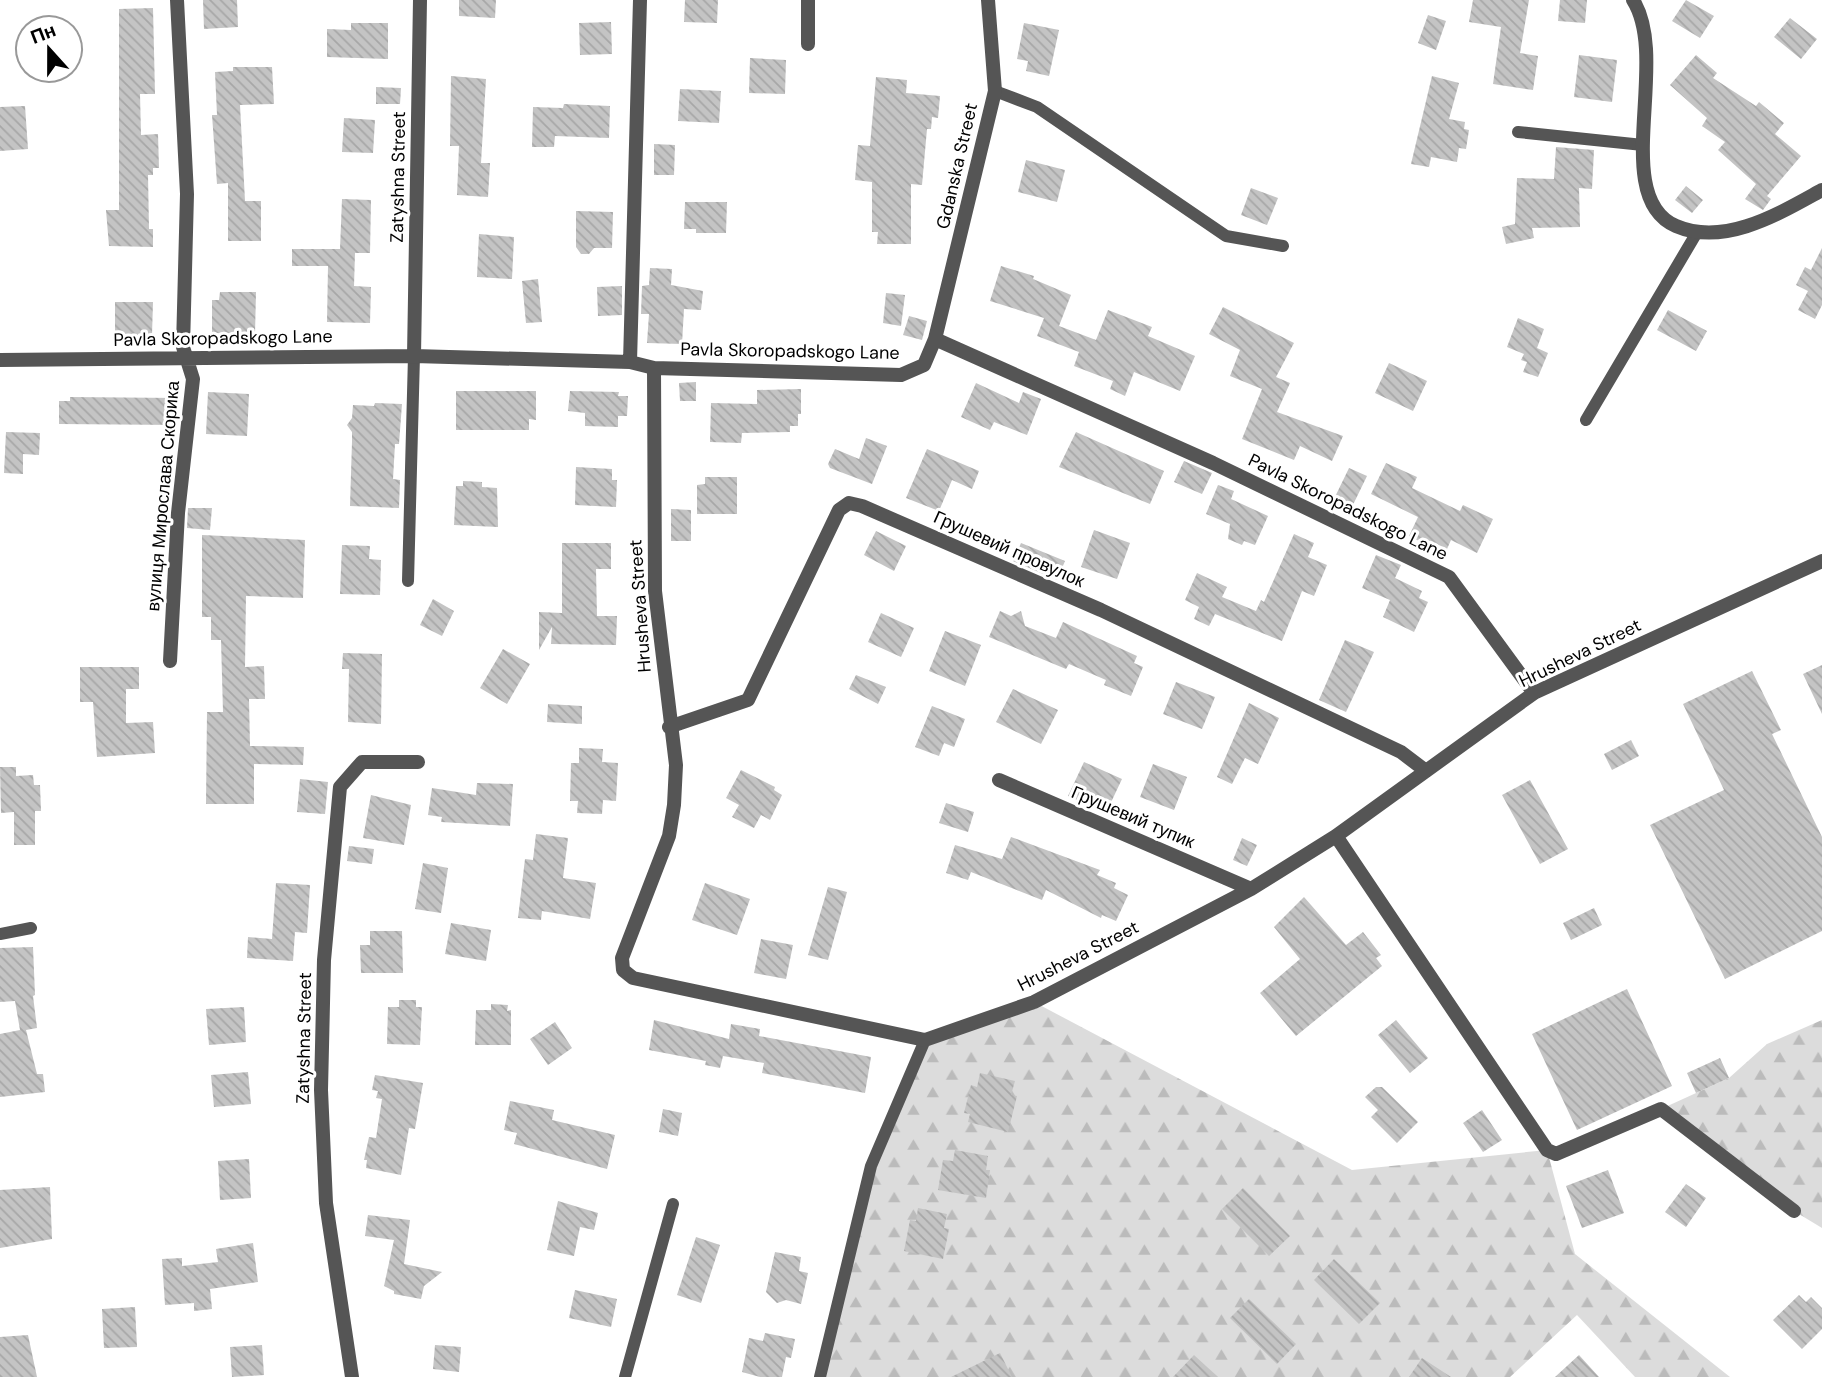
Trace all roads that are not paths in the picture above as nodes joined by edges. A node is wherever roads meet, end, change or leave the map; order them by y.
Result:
1 (177, 0) edge
2 (421, 0) edge
3 (640, 0) edge
4 (808, 0) edge
5 (988, 0) edge
6 (1633, 0) edge
7 (808, 44) dead end
8 (995, 91) junction
9 (1518, 132) dead end
10 (1643, 145) junction
11 (1822, 190) edge
12 (1696, 234) junction
13 (1283, 246) dead end
14 (936, 339) junction
15 (414, 356) junction
16 (187, 357) junction
17 (0, 360) edge
18 (630, 362) junction
19 (654, 368) junction
20 (1586, 420) dead end
21 (1822, 561) edge
22 (408, 581) dead end
23 (170, 661) dead end
24 (1534, 693) junction
25 (669, 727) junction
26 (418, 762) dead end
27 (1426, 771) junction
28 (999, 780) dead end
29 (1336, 836) junction
30 (1251, 889) junction
31 (30, 928) dead end
32 (0, 934) edge
33 (925, 1040) junction
34 (673, 1204) dead end
35 (1794, 1211) dead end
36 (352, 1377) edge
37 (625, 1377) edge
38 (820, 1377) edge

1 - 16 street, вулиця Мирослава Скорика
2 - 15 street, Zatyshna Street
3 - 18 street
4 - 7 street
5 - 8 street, Gdanska Street
6 - 10 street
8 - 13 lane
8 - 14 street, Gdanska Street
9 - 10 lane
10 - 12 street
11 - 12 street
12 - 20 lane
14 - 19 street, Pavla Skoropadskogo Lane
14 - 24 street, Pavla Skoropadskogo Lane
15 - 16 street, Pavla Skoropadskogo Lane
15 - 18 street, Pavla Skoropadskogo Lane
15 - 22 lane
16 - 17 street, Pavla Skoropadskogo Lane
16 - 23 street, вулиця Мирослава Скорика
18 - 19 street, Pavla Skoropadskogo Lane
19 - 25 street, Hrusheva Street
21 - 24 street, Hrusheva Street
24 - 27 street, Hrusheva Street
25 - 27 street, Грушевий провулок
25 - 33 street, Hrusheva Street
26 - 36 street, Zatyshna Street
27 - 29 street, Hrusheva Street
28 - 30 street, Грушевий тупик
29 - 30 street, Hrusheva Street
29 - 35 street
30 - 33 street, Hrusheva Street
31 - 32 lane
33 - 38 lane
34 - 37 lane

